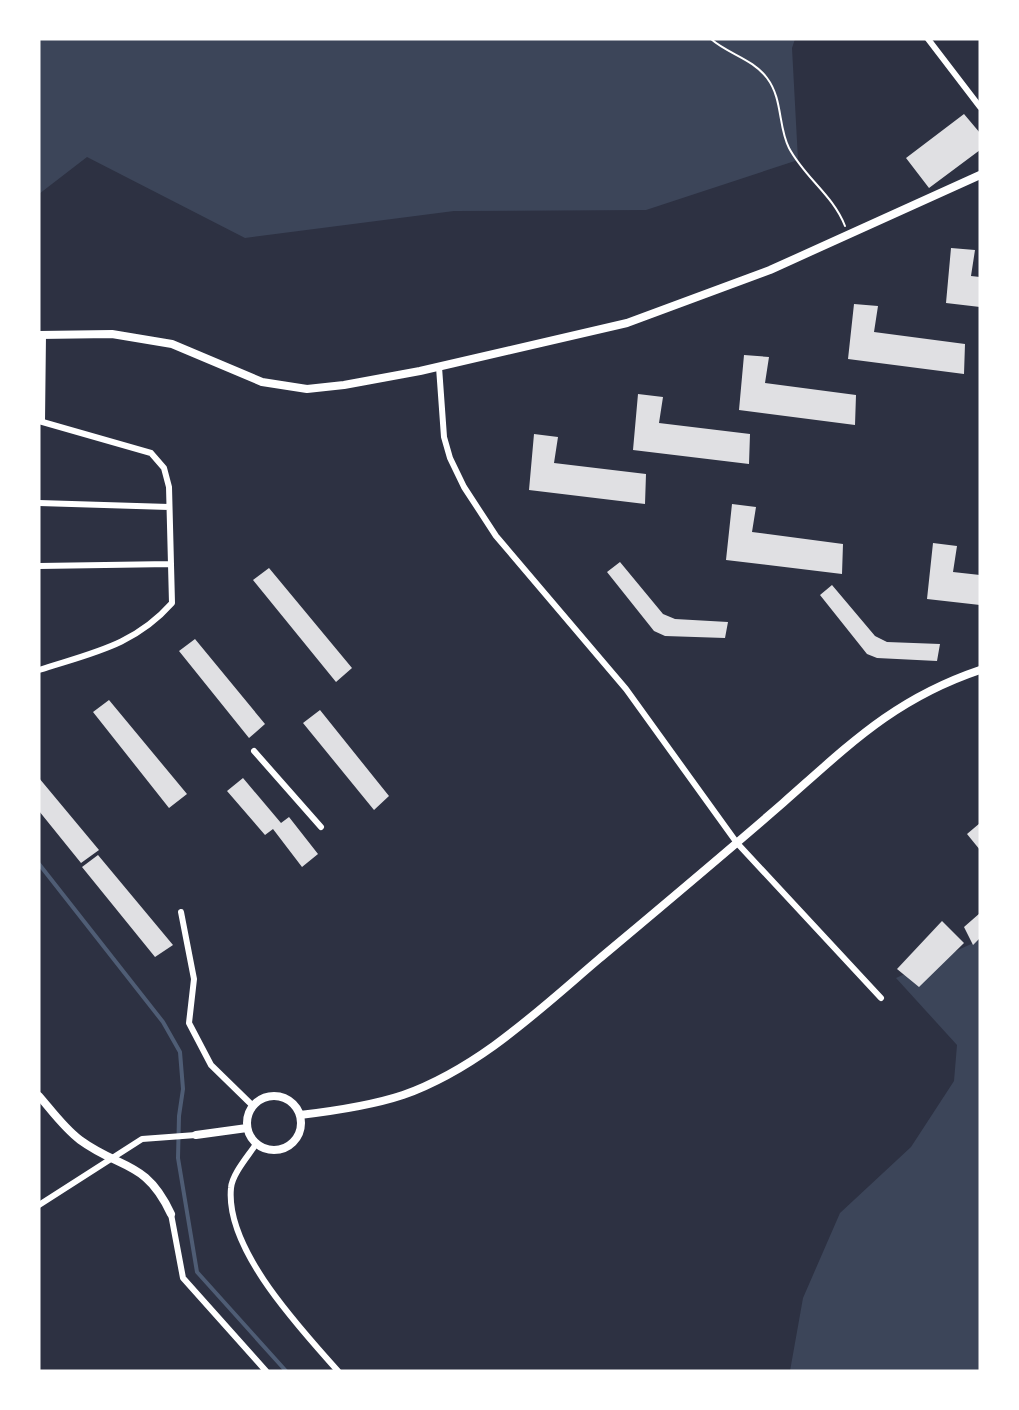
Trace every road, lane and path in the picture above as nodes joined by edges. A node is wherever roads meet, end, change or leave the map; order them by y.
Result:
1 (711, 39) edge
2 (928, 39) edge
3 (980, 107) edge
4 (980, 176) edge
5 (848, 235) junction
6 (41, 335) edge
7 (439, 367) junction
8 (41, 421) edge
9 (39, 503) edge
10 (169, 507) junction
11 (171, 564) junction
12 (39, 567) edge
13 (39, 670) edge
14 (980, 670) edge
15 (254, 751) dead end
16 (321, 827) dead end
17 (736, 843) junction
18 (181, 912) dead end
19 (881, 998) dead end
20 (39, 1096) edge
21 (253, 1106) junction
22 (300, 1115) junction
23 (247, 1128) junction
24 (196, 1135) joint
25 (255, 1143) junction
26 (112, 1158) junction
27 (39, 1205) edge
28 (171, 1214) joint
29 (266, 1371) edge
30 (338, 1371) edge

1 - 5 path
2 - 3 street
4 - 5 street
5 - 7 street
6 - 7 street
6 - 8 street
7 - 17 street
8 - 10 street
9 - 10 street
10 - 11 street
11 - 12 street
11 - 13 street
14 - 17 street
15 - 16 street
17 - 19 street
17 - 22 street
18 - 21 street
20 - 26 street
21 - 22 street
21 - 23 street
22 - 25 street
23 - 24 street
23 - 25 street
24 - 26 street
25 - 30 street
26 - 27 street
26 - 28 street
28 - 29 street

